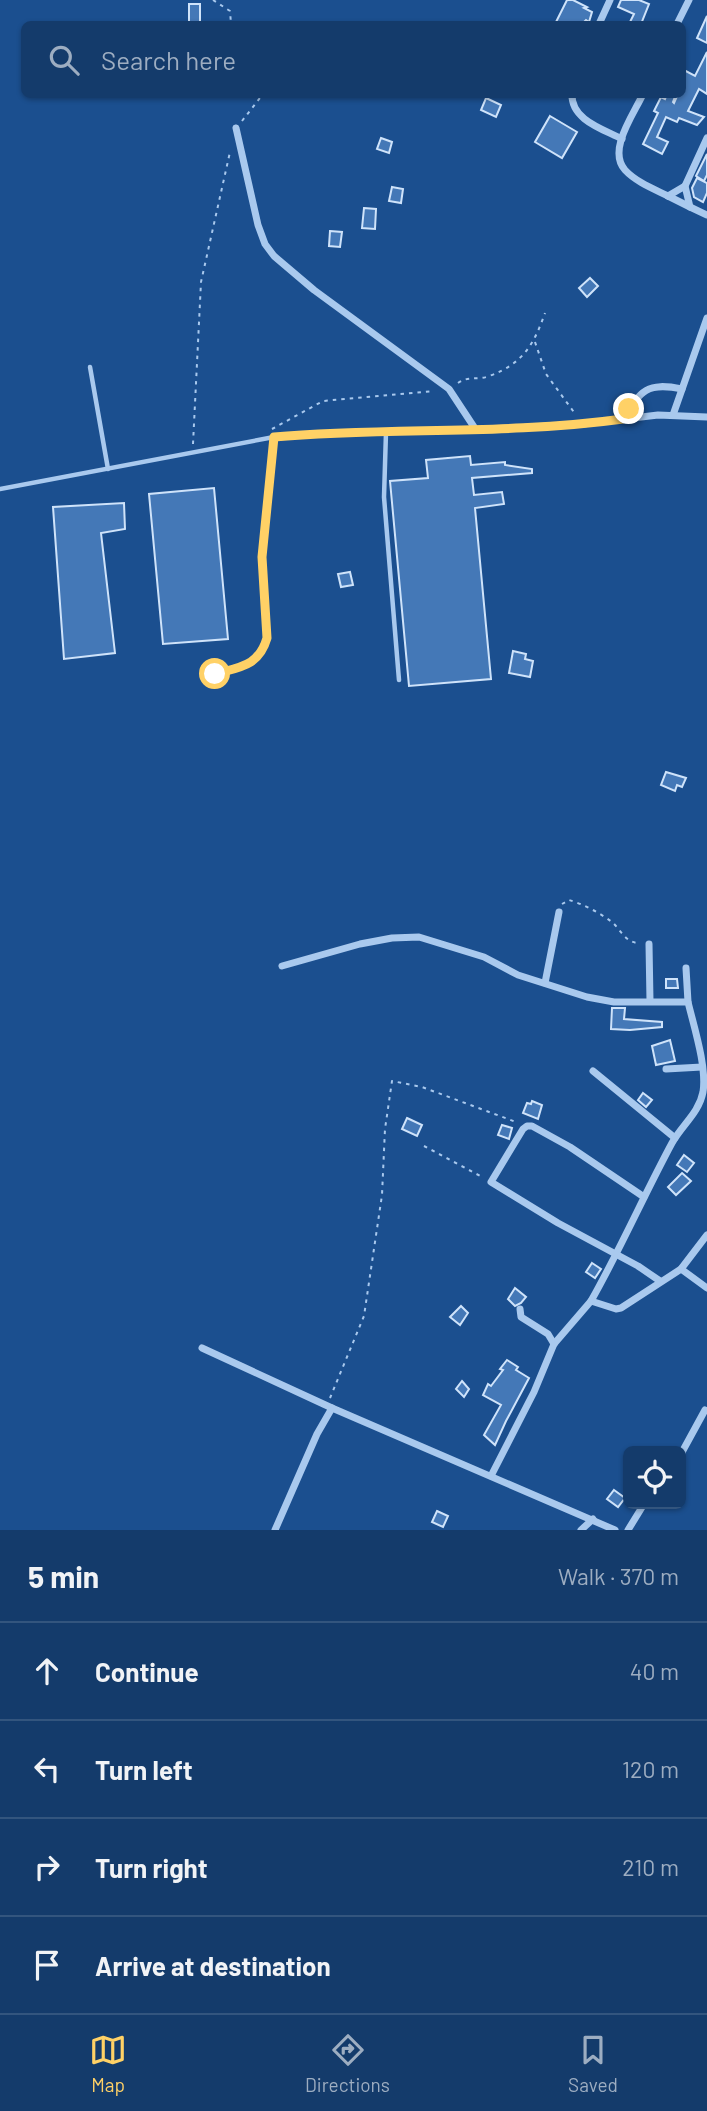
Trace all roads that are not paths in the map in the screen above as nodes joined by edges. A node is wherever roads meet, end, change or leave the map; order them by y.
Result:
1 (610, 0) edge
2 (689, 0) edge
3 (600, 21) edge
4 (678, 21) edge
5 (572, 98) edge
6 (641, 98) edge
7 (236, 128) road end
8 (707, 138) edge
9 (622, 139) junction
10 (685, 186) junction
11 (668, 196) junction
12 (690, 207) junction
13 (707, 215) edge
14 (707, 318) edge
15 (90, 367) dead end
16 (682, 389) junction
17 (673, 415) junction
18 (707, 417) edge
19 (623, 419) junction
20 (476, 430) junction
21 (386, 432) junction
22 (274, 437) junction
23 (108, 470) junction
24 (0, 489) edge
25 (215, 674) dead end
26 (398, 680) dead end
27 (559, 912) road end
28 (649, 944) road end
29 (282, 966) dead end
30 (686, 968) dead end
31 (545, 982) junction
32 (650, 1001) junction
33 (688, 1002) junction
34 (702, 1067) junction
35 (666, 1069) dead end
36 (593, 1071) dead end
37 (699, 1107) junction
38 (707, 1114) edge
39 (675, 1138) junction
40 (644, 1196) junction
41 (707, 1234) edge
42 (617, 1255) junction
43 (681, 1269) junction
44 (660, 1282) junction
45 (707, 1288) edge
46 (590, 1301) junction
47 (520, 1310) dead end
48 (554, 1344) junction
49 (202, 1348) dead end
50 (330, 1406) junction
51 (705, 1410) dead end
52 (685, 1446) edge
53 (491, 1476) junction
54 (641, 1509) edge
55 (593, 1519) junction
56 (275, 1530) edge
57 (582, 1530) edge
58 (615, 1530) edge
59 (628, 1530) edge

1 - 3 street
2 - 4 street
5 - 9 street
6 - 9 street
7 - 20 street
8 - 10 street
9 - 11 street
10 - 11 street
10 - 12 street
11 - 12 street
12 - 13 street
14 - 16 street
15 - 23 lane
16 - 17 street
16 - 19 street
17 - 18 street
17 - 19 street
19 - 20 street
20 - 21 lane
21 - 22 lane
21 - 26 lane
22 - 23 lane
22 - 25 lane
23 - 24 lane
27 - 31 street
28 - 32 street
29 - 31 street
30 - 33 street
31 - 32 street
32 - 33 street
33 - 34 street
34 - 35 street
34 - 37 street
36 - 39 street
37 - 38 street
37 - 39 street
39 - 40 street
40 - 42 street
40 - 42 street
41 - 43 street
42 - 44 street
42 - 46 street
43 - 44 street
43 - 45 street
44 - 46 street
46 - 48 street
47 - 48 street
48 - 53 street
49 - 50 street
50 - 53 street
50 - 56 street
51 - 52 street
53 - 55 street
54 - 59 street
55 - 57 street
55 - 58 street

